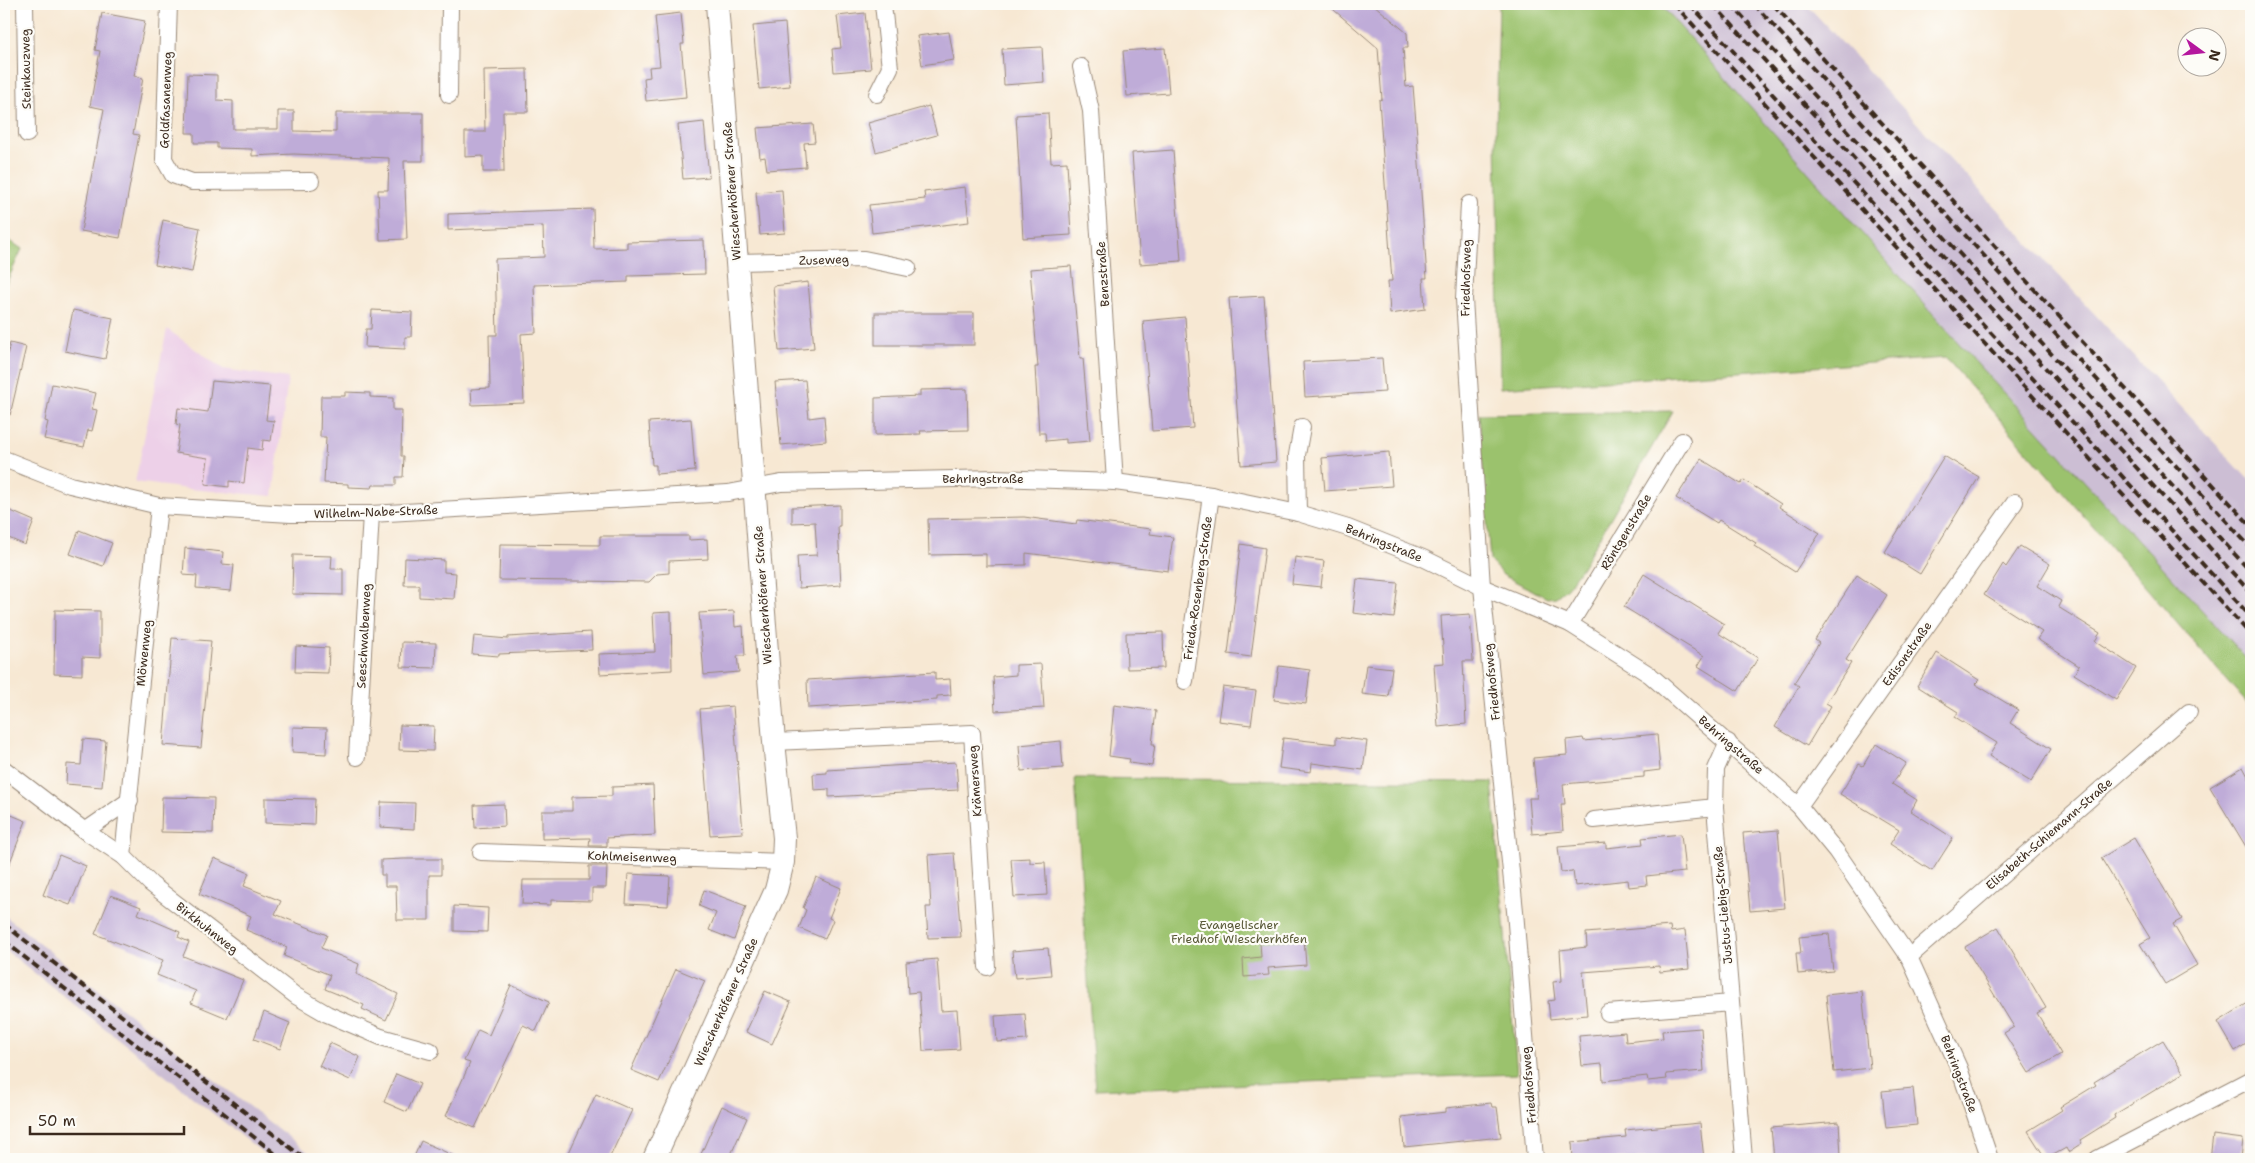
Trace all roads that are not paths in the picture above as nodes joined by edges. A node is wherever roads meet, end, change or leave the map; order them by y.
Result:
1 (25, 4) edge
2 (169, 4) edge
3 (450, 4) edge
4 (717, 4) edge
5 (883, 4) edge
6 (1081, 67) dead end
7 (877, 94) dead end
8 (450, 95) dead end
9 (27, 134) dead end
10 (311, 181) dead end
11 (1469, 204) dead end
12 (738, 262) junction
13 (908, 268) dead end
14 (1302, 427) dead end
15 (1682, 440) dead end
16 (4, 459) edge
17 (1115, 482) junction
18 (755, 489) junction
19 (1211, 495) junction
20 (2015, 502) dead end
21 (159, 506) junction
22 (1298, 513) junction
23 (372, 514) junction
24 (1482, 587) junction
25 (1570, 624) junction
26 (1186, 681) dead end
27 (2189, 712) dead end
28 (774, 742) junction
29 (1728, 742) junction
30 (357, 757) dead end
31 (4, 769) edge
32 (130, 800) junction
33 (1799, 806) junction
34 (1715, 807) junction
35 (1594, 820) dead end
36 (85, 831) junction
37 (481, 852) dead end
38 (123, 856) junction
39 (783, 862) junction
40 (1909, 956) junction
41 (987, 967) dead end
42 (1731, 1003) junction
43 (1608, 1013) dead end
44 (431, 1051) dead end
45 (2251, 1079) edge
46 (654, 1159) edge
47 (1535, 1159) edge
48 (1744, 1159) edge
49 (1990, 1159) edge
50 (2097, 1159) edge

1 - 9 street, Steinkauzweg
2 - 10 street, Goldfasanenweg
3 - 8 street
4 - 12 street, Wiescherhöfener Straße
5 - 7 street
6 - 17 street, Benzstraße
11 - 24 street, Friedhofsweg
12 - 13 street, Zuseweg
12 - 18 street, Wiescherhöfener Straße
14 - 22 street
15 - 25 street, Röntgenstraße
16 - 21 street, Wilhelm-Nabe-Straße
17 - 18 street, Behringstraße
17 - 19 street, Behringstraße
18 - 23 street, Wilhelm-Nabe-Straße
18 - 28 street, Wiescherhöfener Straße
19 - 22 street, Behringstraße
19 - 26 street, Frieda-Rosenberg-Straße
20 - 33 street, Edisonstraße
21 - 23 street, Wilhelm-Nabe-Straße
21 - 32 street, Möwenweg
22 - 24 street, Behringstraße
23 - 30 street, Seeschwalbenweg
24 - 25 street, Behringstraße
24 - 47 street, Friedhofsweg
25 - 29 street, Behringstraße
27 - 40 street, Elisabeth-Schiemann-Straße
28 - 39 street, Wiescherhöfener Straße
28 - 41 street, Krämersweg
29 - 33 street, Behringstraße
29 - 34 street, Justus-Liebig-Straße
31 - 36 street, Birkhuhnweg
32 - 36 street
32 - 38 street, Möwenweg
33 - 40 street, Behringstraße
34 - 35 street
34 - 42 street, Justus-Liebig-Straße
36 - 38 street, Birkhuhnweg
37 - 39 street, Kohlmeisenweg
38 - 44 street, Birkhuhnweg
39 - 46 street, Wiescherhöfener Straße
40 - 49 street, Behringstraße
42 - 43 street
42 - 48 street, Justus-Liebig-Straße
45 - 50 street

